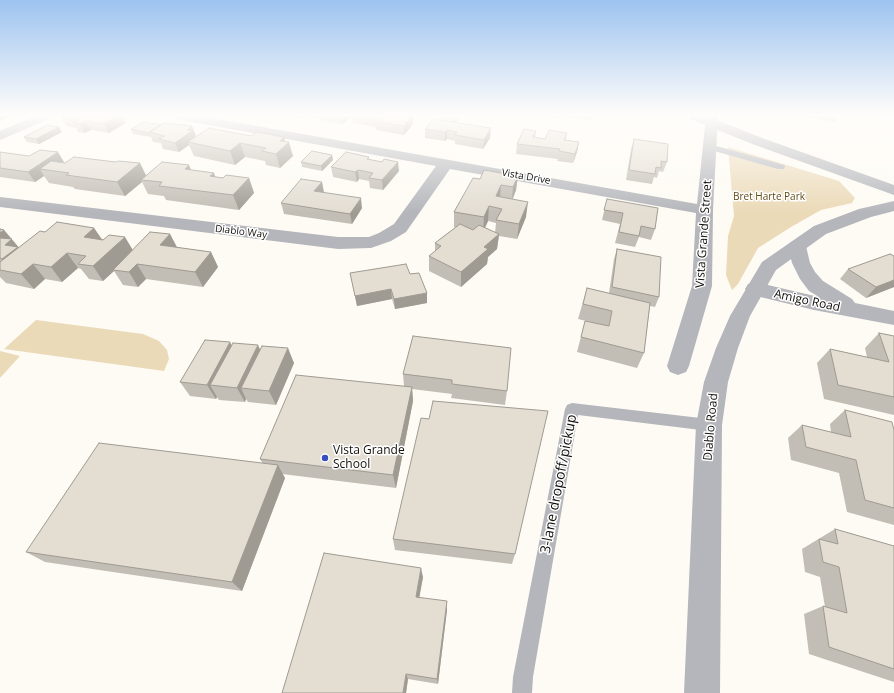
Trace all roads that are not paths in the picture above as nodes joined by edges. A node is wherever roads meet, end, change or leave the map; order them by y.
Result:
1 (363, 148) edge
2 (710, 148) edge
3 (715, 148) edge
4 (787, 148) edge
5 (446, 163) junction
6 (781, 167) dead end
7 (894, 190) edge
8 (0, 202) edge
9 (894, 206) edge
10 (705, 210) junction
11 (797, 246) junction
12 (755, 289) junction
13 (858, 311) junction
14 (894, 318) edge
15 (678, 366) dead end
16 (709, 425) junction
17 (522, 693) edge
18 (702, 693) edge

1 - 5 street, Vista Drive
2 - 10 street, Vista Grande Street
3 - 6 lane
4 - 7 street
5 - 8 street, Diablo Way
5 - 10 street, Vista Drive
9 - 11 street, Diablo Road
10 - 15 street, Vista Grande Street
11 - 12 street, Diablo Road
11 - 13 street, Amigo Road
12 - 13 street, Amigo Road
12 - 16 street, Diablo Road
13 - 14 street, Amigo Road
16 - 17 lane, 3-lane dropoff/pickup
16 - 18 street, Diablo Road

